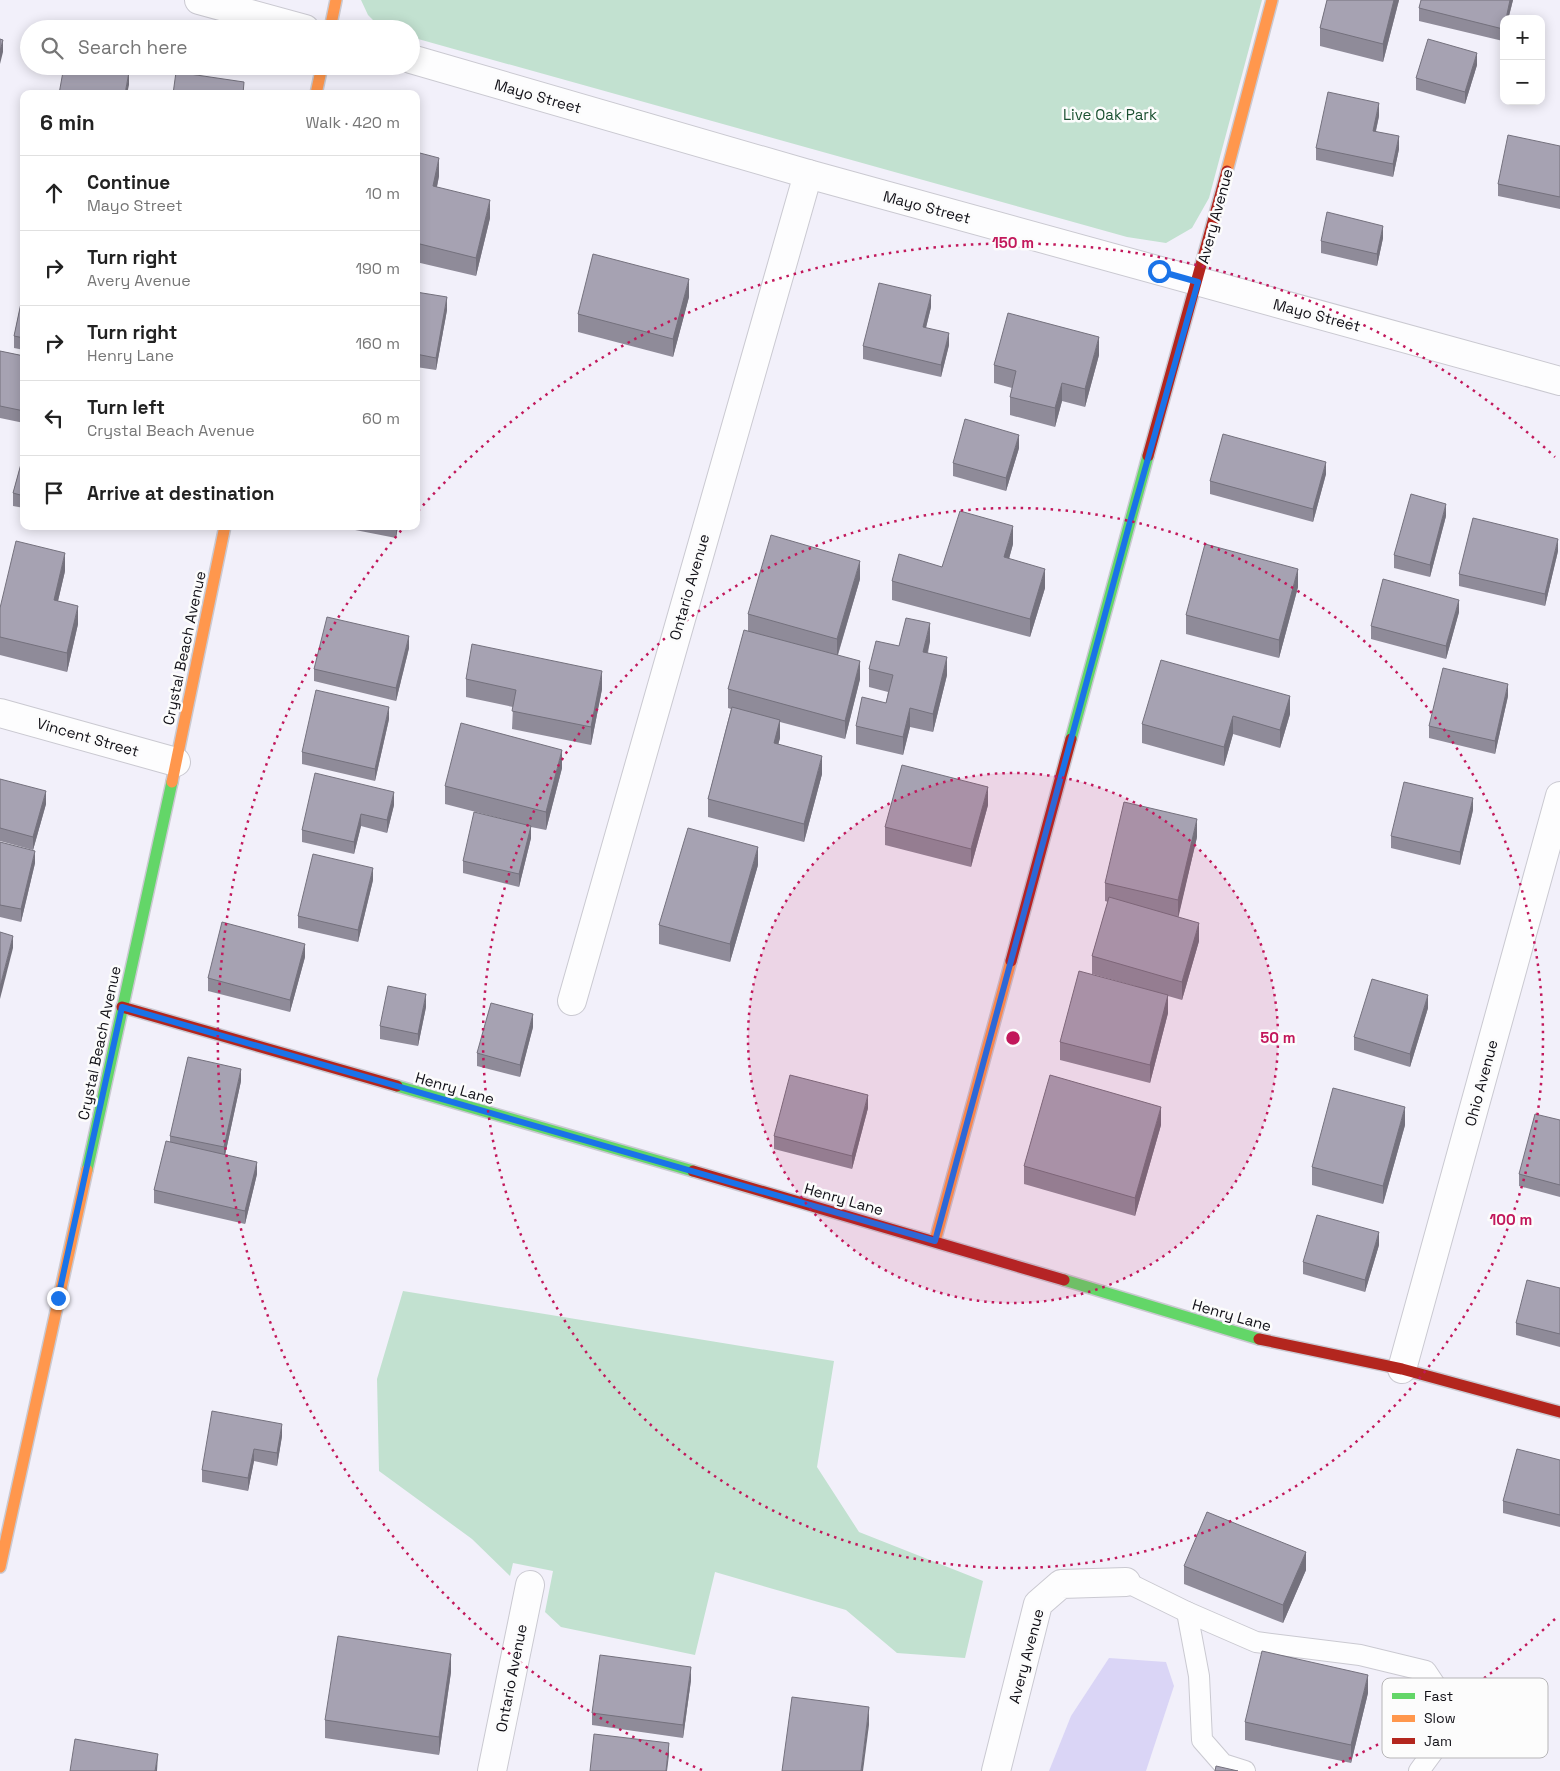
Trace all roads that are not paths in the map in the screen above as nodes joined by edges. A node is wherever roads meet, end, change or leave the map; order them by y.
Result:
1 (199, 0) edge
2 (336, 0) edge
3 (1272, 0) edge
4 (272, 20) edge
5 (332, 20) edge
6 (420, 62) edge
7 (320, 75) edge
8 (317, 90) edge
9 (808, 174) junction
10 (1198, 282) junction
11 (1560, 381) edge
12 (224, 530) edge
13 (0, 712) edge
14 (176, 762) junction
15 (1560, 796) edge
16 (572, 1001) dead end
17 (122, 1007) junction
18 (935, 1241) junction
19 (1402, 1370) junction
20 (1560, 1412) edge
21 (0, 1567) edge
22 (1126, 1582) joint
23 (530, 1585) dead end
24 (1186, 1612) junction
25 (1431, 1678) edge
26 (1428, 1758) edge
27 (492, 1771) edge
28 (996, 1771) edge
29 (1245, 1771) edge
30 (1419, 1771) edge

1 - 4 street
2 - 5 street
3 - 10 street, Avery Avenue
6 - 9 street, Mayo Street
7 - 8 street
9 - 10 street, Mayo Street
9 - 16 street, Ontario Avenue
10 - 11 street, Mayo Street
10 - 18 street, Avery Avenue
12 - 14 street, Crystal Beach Avenue
13 - 14 street, Vincent Street
14 - 17 street, Crystal Beach Avenue
15 - 19 street, Ohio Avenue
17 - 18 street, Henry Lane
17 - 21 street, Crystal Beach Avenue
18 - 19 street, Henry Lane
19 - 20 street, Henry Lane
22 - 24 lane
22 - 28 street, Avery Avenue
23 - 27 street, Ontario Avenue
24 - 25 lane
24 - 29 lane
26 - 30 lane

